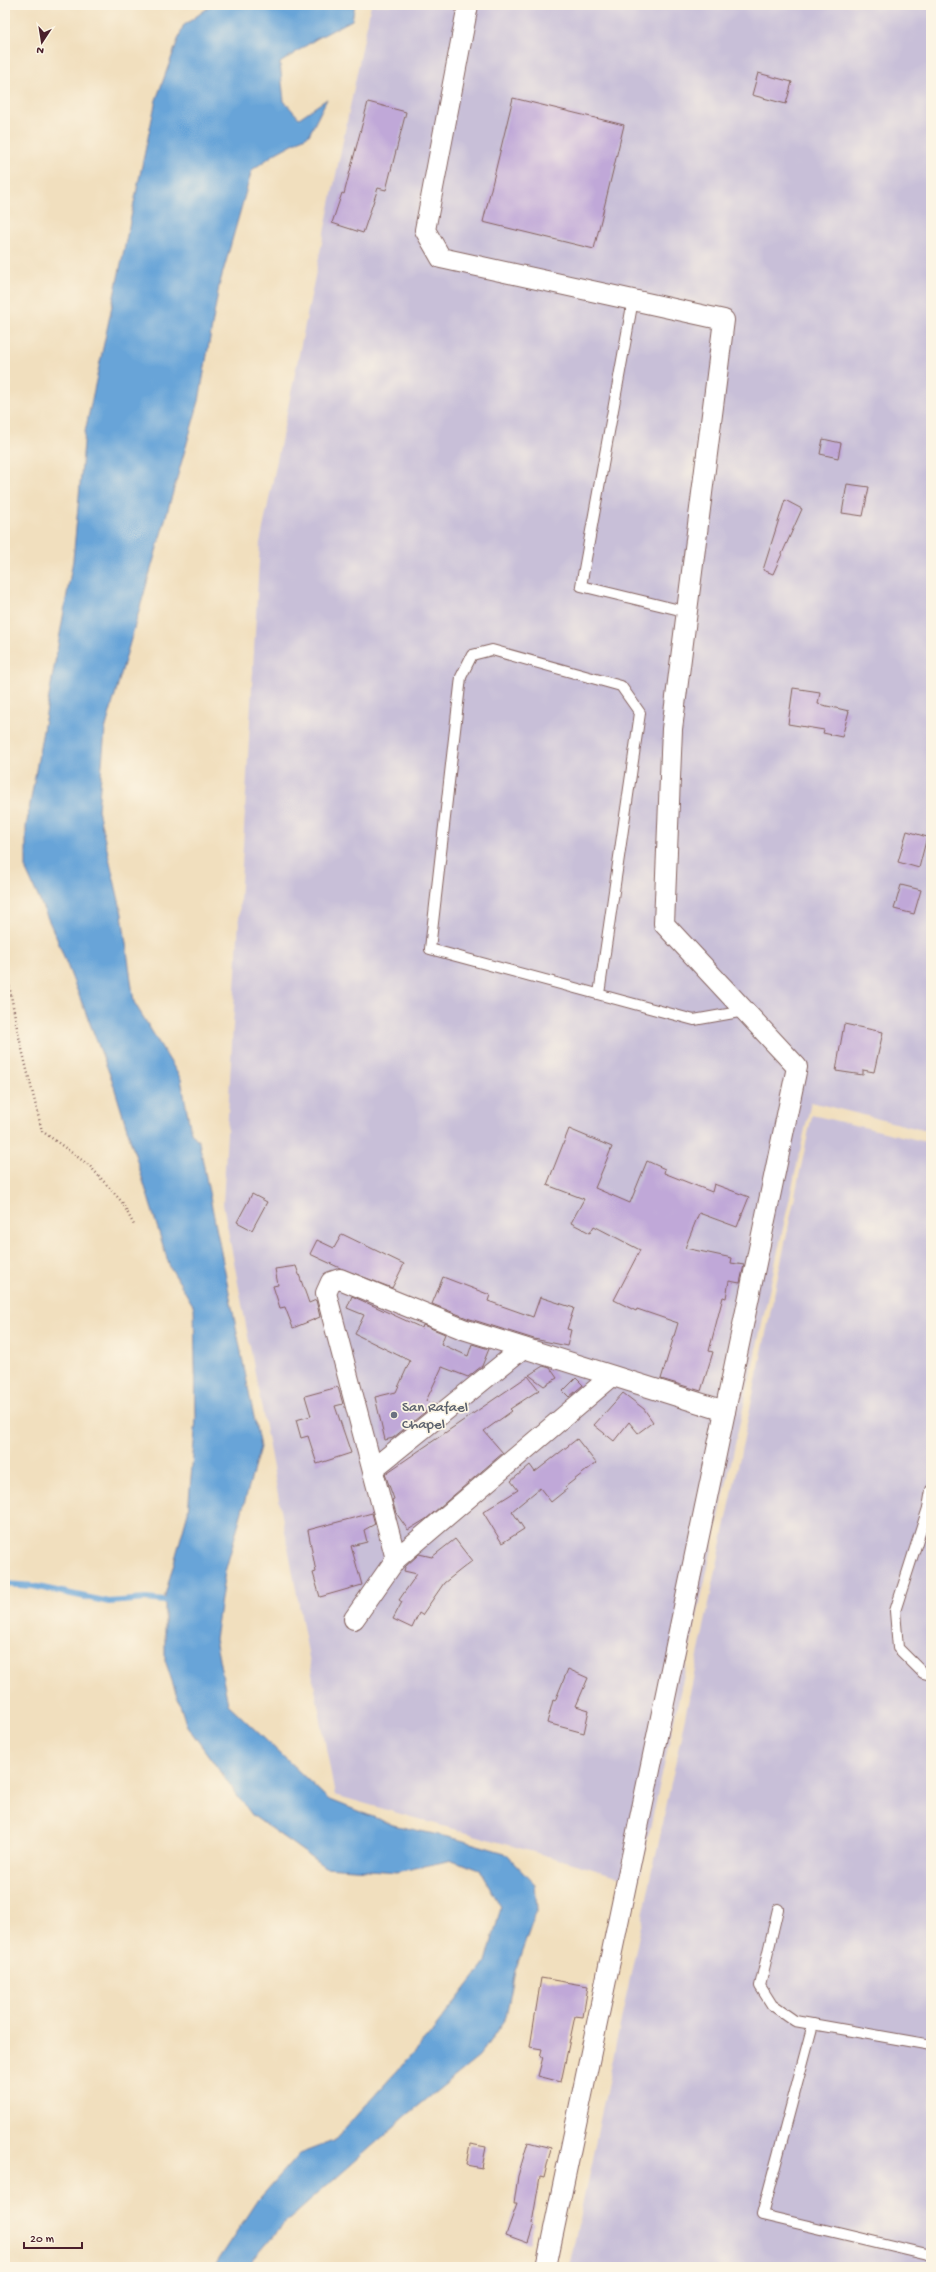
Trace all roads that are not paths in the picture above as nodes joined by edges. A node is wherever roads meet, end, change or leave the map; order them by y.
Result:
1 (468, 5) edge
2 (633, 300) junction
3 (688, 612) junction
4 (599, 994) junction
5 (745, 1011) junction
6 (523, 1348) junction
7 (612, 1376) junction
8 (725, 1411) junction
9 (372, 1469) junction
10 (931, 1490) edge
11 (929, 1508) edge
12 (396, 1559) junction
13 (354, 1619) dead end
14 (931, 1675) edge
15 (778, 1909) dead end
16 (813, 2024) junction
17 (931, 2045) edge
18 (931, 2255) edge
19 (546, 2267) edge

1 - 2 street
2 - 3 street
2 - 3 lane
3 - 5 street
4 - 4 lane
4 - 5 lane
5 - 8 street
6 - 7 street
6 - 9 street
6 - 9 street
7 - 8 street
7 - 12 street
8 - 19 street
9 - 12 street
10 - 11 lane
11 - 14 lane
12 - 13 street
15 - 16 lane
16 - 17 lane
16 - 18 lane

